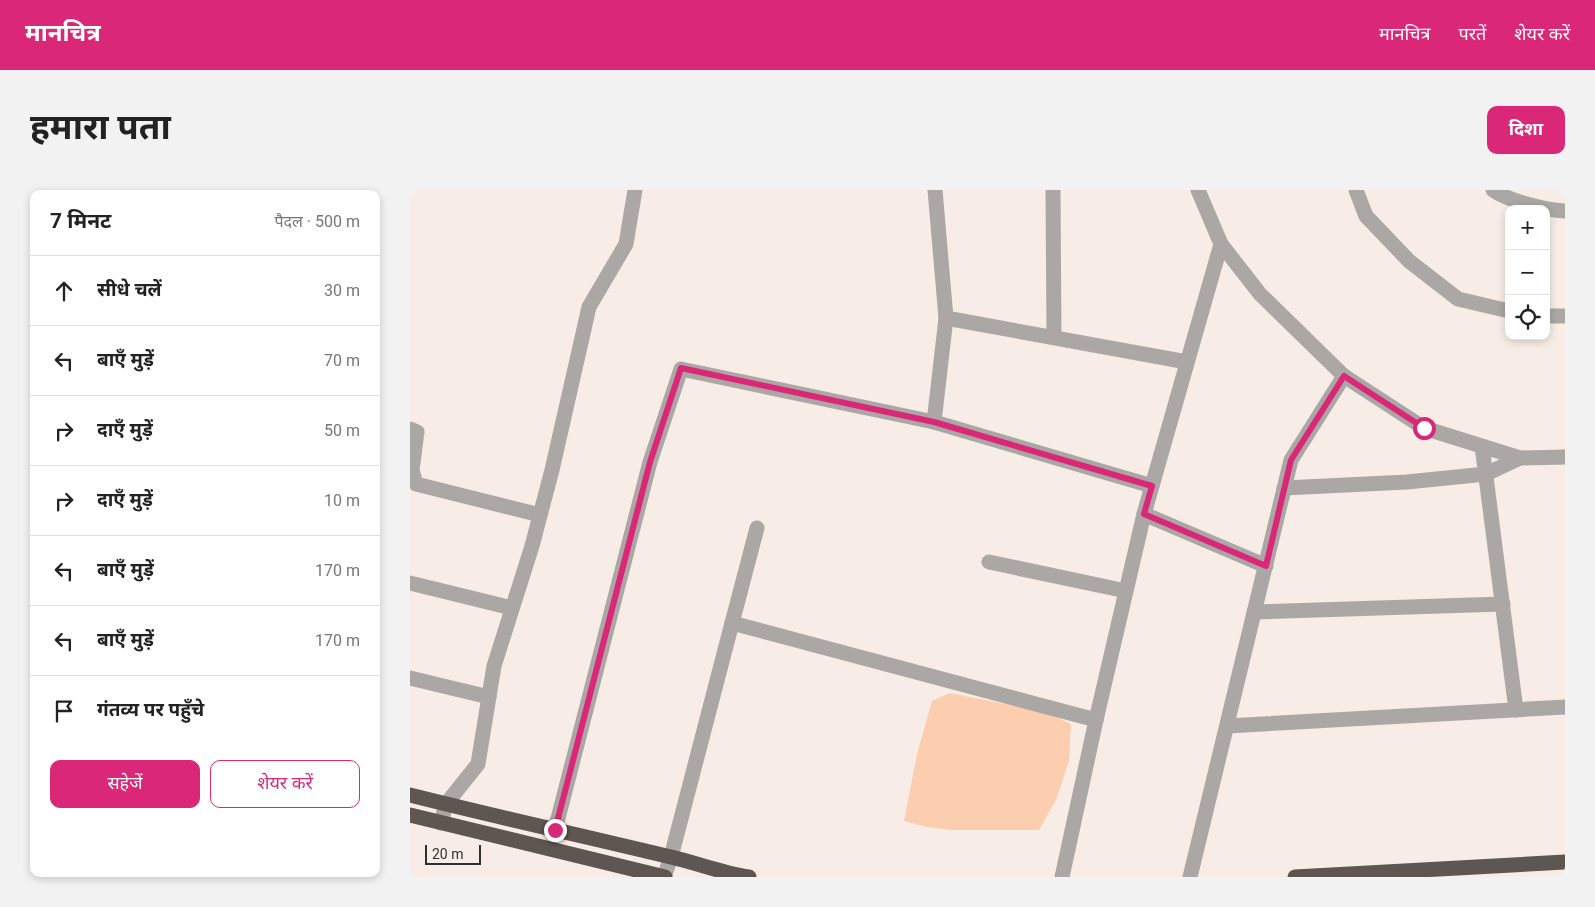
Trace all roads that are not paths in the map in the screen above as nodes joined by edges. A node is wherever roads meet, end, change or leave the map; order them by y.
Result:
1 (635, 190) edge
2 (935, 190) edge
3 (1053, 190) edge
4 (1198, 190) edge
5 (1356, 190) edge
6 (1493, 190) edge
7 (1565, 211) edge
8 (1221, 244) junction
9 (1505, 310) edge
10 (1550, 316) edge
11 (1565, 316) edge
12 (946, 318) junction
13 (1054, 338) junction
14 (1187, 362) junction
15 (1344, 376) junction
16 (934, 422) junction
17 (410, 429) edge
18 (1482, 446) junction
19 (1565, 457) edge
20 (1520, 458) junction
21 (1486, 474) junction
22 (413, 484) edge
23 (1152, 486) junction
24 (1284, 488) junction
25 (1144, 514) junction
26 (540, 515) junction
27 (757, 528) dead end
28 (989, 562) dead end
29 (1266, 566) junction
30 (410, 583) edge
31 (1126, 591) junction
32 (1503, 604) junction
33 (512, 608) junction
34 (1254, 612) junction
35 (732, 623) junction
36 (410, 678) edge
37 (489, 697) junction
38 (1565, 707) edge
39 (1516, 710) junction
40 (1096, 720) junction
41 (1227, 726) junction
42 (410, 795) edge
43 (446, 804) junction
44 (410, 815) edge
45 (441, 823) junction
46 (555, 830) junction
47 (671, 857) junction
48 (1565, 862) edge
49 (647, 875) edge
50 (664, 877) edge
51 (749, 877) edge
52 (1062, 877) edge
53 (1190, 877) edge
54 (1295, 877) edge

1 - 26 street
2 - 12 street
3 - 13 street
4 - 8 street
5 - 9 street
6 - 7 street
8 - 14 street
8 - 15 street
10 - 11 street
12 - 13 street
12 - 16 street
13 - 14 street
14 - 23 street
15 - 18 street
15 - 24 street
16 - 23 street
16 - 46 street
17 - 22 street
18 - 20 street
18 - 21 street
19 - 20 street
20 - 21 street
21 - 24 street
21 - 32 street
22 - 26 street
23 - 25 street
24 - 29 street
25 - 29 street
25 - 31 street
26 - 33 street
27 - 35 street
28 - 31 street
29 - 34 street
30 - 33 street
31 - 40 street
32 - 34 street
32 - 39 street
33 - 37 street
34 - 41 street
35 - 40 street
35 - 47 street
36 - 37 street
37 - 43 street
38 - 39 street
39 - 41 street
40 - 52 street
41 - 53 street
42 - 43 highway
43 - 45 street
43 - 46 highway
44 - 45 highway
45 - 49 highway
46 - 47 highway
47 - 50 street
47 - 51 highway
48 - 54 highway
49 - 50 highway

